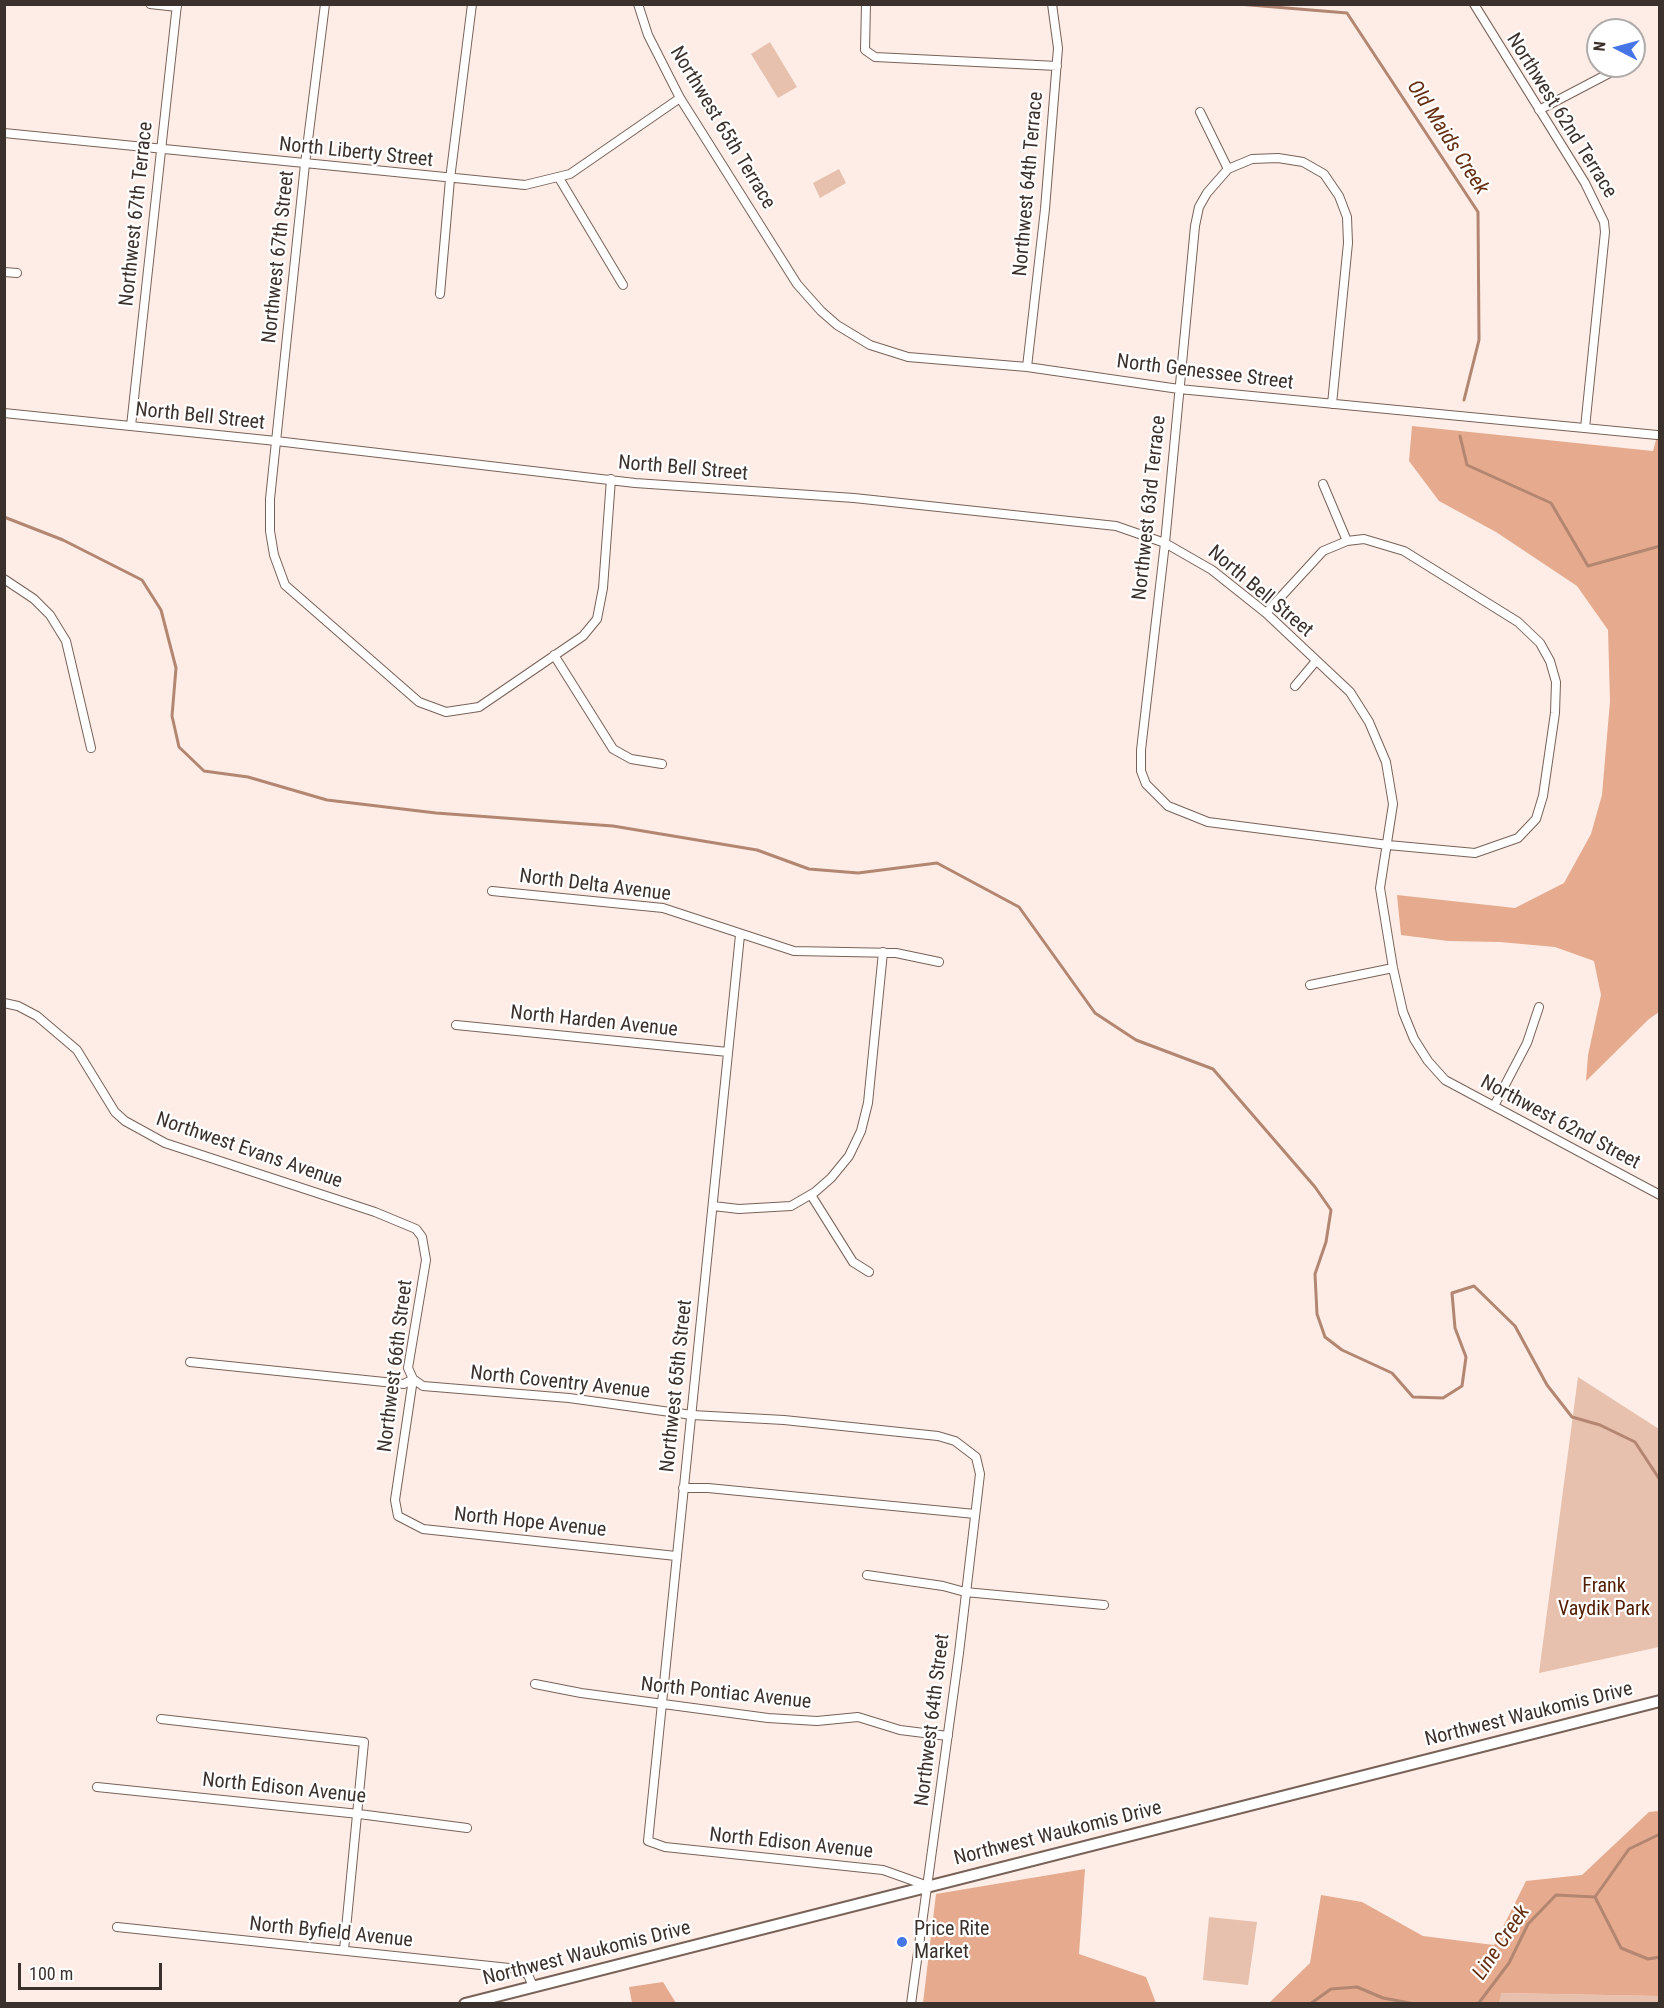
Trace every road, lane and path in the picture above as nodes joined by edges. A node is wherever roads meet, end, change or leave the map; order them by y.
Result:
1 (150, 4) edge
2 (325, 4) edge
3 (472, 4) edge
4 (638, 4) edge
5 (866, 4) edge
6 (1052, 4) edge
7 (1474, 4) edge
8 (177, 6) edge
9 (1057, 66) junction
10 (1600, 78) edge
11 (680, 98) junction
12 (1539, 110) junction
13 (1200, 112) dead end
14 (4, 133) edge
15 (161, 149) junction
16 (305, 164) junction
17 (1228, 169) junction
18 (559, 178) junction
19 (450, 179) junction
20 (785, 264) joint
21 (4, 272) edge
22 (17, 273) dead end
23 (623, 285) dead end
24 (440, 294) dead end
25 (1027, 367) junction
26 (1179, 389) junction
27 (1332, 404) junction
28 (4, 413) edge
29 (131, 426) junction
30 (1585, 428) junction
31 (1657, 435) dead end
32 (276, 441) junction
33 (611, 479) junction
34 (1323, 484) dead end
35 (1347, 541) junction
36 (1165, 543) junction
37 (4, 579) edge
38 (1266, 614) junction
39 (554, 655) junction
40 (1316, 661) junction
41 (1295, 686) dead end
42 (91, 748) dead end
43 (662, 764) dead end
44 (1388, 845) junction
45 (492, 891) dead end
46 (740, 934) junction
47 (883, 952) junction
48 (939, 962) dead end
49 (1393, 968) junction
50 (1310, 985) dead end
51 (4, 1004) edge
52 (1539, 1007) dead end
53 (456, 1025) dead end
54 (728, 1052) junction
55 (1445, 1080) joint
56 (1494, 1106) junction
57 (1659, 1194) edge
58 (811, 1195) junction
59 (713, 1206) junction
60 (422, 1237) joint
61 (869, 1272) dead end
62 (190, 1362) dead end
63 (412, 1379) junction
64 (692, 1415) junction
65 (963, 1446) joint
66 (683, 1488) junction
67 (395, 1500) joint
68 (975, 1514) junction
69 (676, 1556) junction
70 (867, 1575) dead end
71 (965, 1592) junction
72 (1104, 1605) dead end
73 (535, 1684) dead end
74 (1659, 1701) edge
75 (662, 1704) junction
76 (162, 1719) dead end
77 (948, 1737) junction
78 (97, 1787) dead end
79 (359, 1814) junction
80 (467, 1828) dead end
81 (648, 1841) joint
82 (928, 1886) junction
83 (117, 1927) dead end
84 (344, 1950) junction
85 (533, 1986) junction
86 (465, 2004) edge
87 (911, 2004) edge

1 - 8 street
2 - 16 street, Northwest 67th Street
3 - 19 street
4 - 11 street, Northwest 65th Terrace
5 - 9 street
6 - 9 street, Northwest 64th Terrace
7 - 12 street, Northwest 62nd Terrace
8 - 15 street, Northwest 67th Terrace
9 - 25 street, Northwest 64th Terrace
10 - 12 street
11 - 18 street, North Liberty Street
11 - 20 street, Northwest 65th Terrace
12 - 30 street, Northwest 62nd Terrace
13 - 17 street
14 - 15 street, North Liberty Street
15 - 16 street, North Liberty Street
15 - 29 street, Northwest 67th Terrace
16 - 19 street, North Liberty Street
16 - 32 street, Northwest 67th Street
17 - 26 street, Northwest 63rd Terrace
17 - 27 street
18 - 19 street, North Liberty Street
18 - 23 street
19 - 24 street
20 - 25 street, North Genessee Street
21 - 22 street
25 - 26 street, North Genessee Street
26 - 27 street, North Genessee Street
26 - 36 street, Northwest 63rd Terrace
27 - 30 street, North Genessee Street
28 - 29 street, North Bell Street
29 - 32 street, North Bell Street
30 - 31 street, North Genessee Street
32 - 33 street, North Bell Street
32 - 39 street, Northwest 67th Street
33 - 36 street, North Bell Street
33 - 39 street, Northwest 67th Street
34 - 35 street
35 - 38 street
35 - 44 street
36 - 38 street, North Bell Street
36 - 44 street, Northwest 63rd Terrace
37 - 42 street
38 - 40 street, North Bell Street
39 - 43 street
40 - 41 street, North Bell Street
40 - 44 street, North Bell Street
44 - 49 street, North Bell Street
45 - 46 street, North Delta Avenue
46 - 47 street, North Delta Avenue
46 - 54 street, Northwest 65th Street
47 - 48 street, North Delta Avenue
47 - 58 street
49 - 50 street
49 - 55 street, North Bell Street
51 - 60 street, Northwest Evans Avenue
52 - 56 street
53 - 54 street, North Harden Avenue
54 - 59 street, Northwest 65th Street
55 - 56 street, Northwest 62nd Street
56 - 57 street, Northwest 62nd Street
58 - 59 street
58 - 61 street
59 - 64 street, Northwest 65th Street
60 - 63 street, Northwest 66th Street
62 - 63 street, North Coventry Avenue
63 - 64 street, North Coventry Avenue
63 - 67 street, Northwest 66th Street
64 - 65 street, North Coventry Avenue
64 - 66 street, Northwest 65th Street
65 - 68 street, Northwest 64th Street
66 - 68 street
66 - 69 street, Northwest 65th Street
67 - 69 street, North Hope Avenue
68 - 71 street, Northwest 64th Street
69 - 75 street, Northwest 65th Street
70 - 71 street
71 - 72 street
71 - 77 street, Northwest 64th Street
73 - 75 street, North Pontiac Avenue
74 - 82 main road, Northwest Waukomis Drive
75 - 77 street, North Pontiac Avenue
75 - 81 street, Northwest 65th Street
76 - 79 street
77 - 82 street, Northwest 64th Street
78 - 79 street, North Edison Avenue
79 - 80 street, North Edison Avenue
79 - 84 street
81 - 82 street, North Edison Avenue
82 - 85 main road, Northwest Waukomis Drive
82 - 87 street, Northwest 64th Street
83 - 84 street, North Byfield Avenue
84 - 85 street, North Byfield Avenue
85 - 86 main road, Northwest Waukomis Drive

